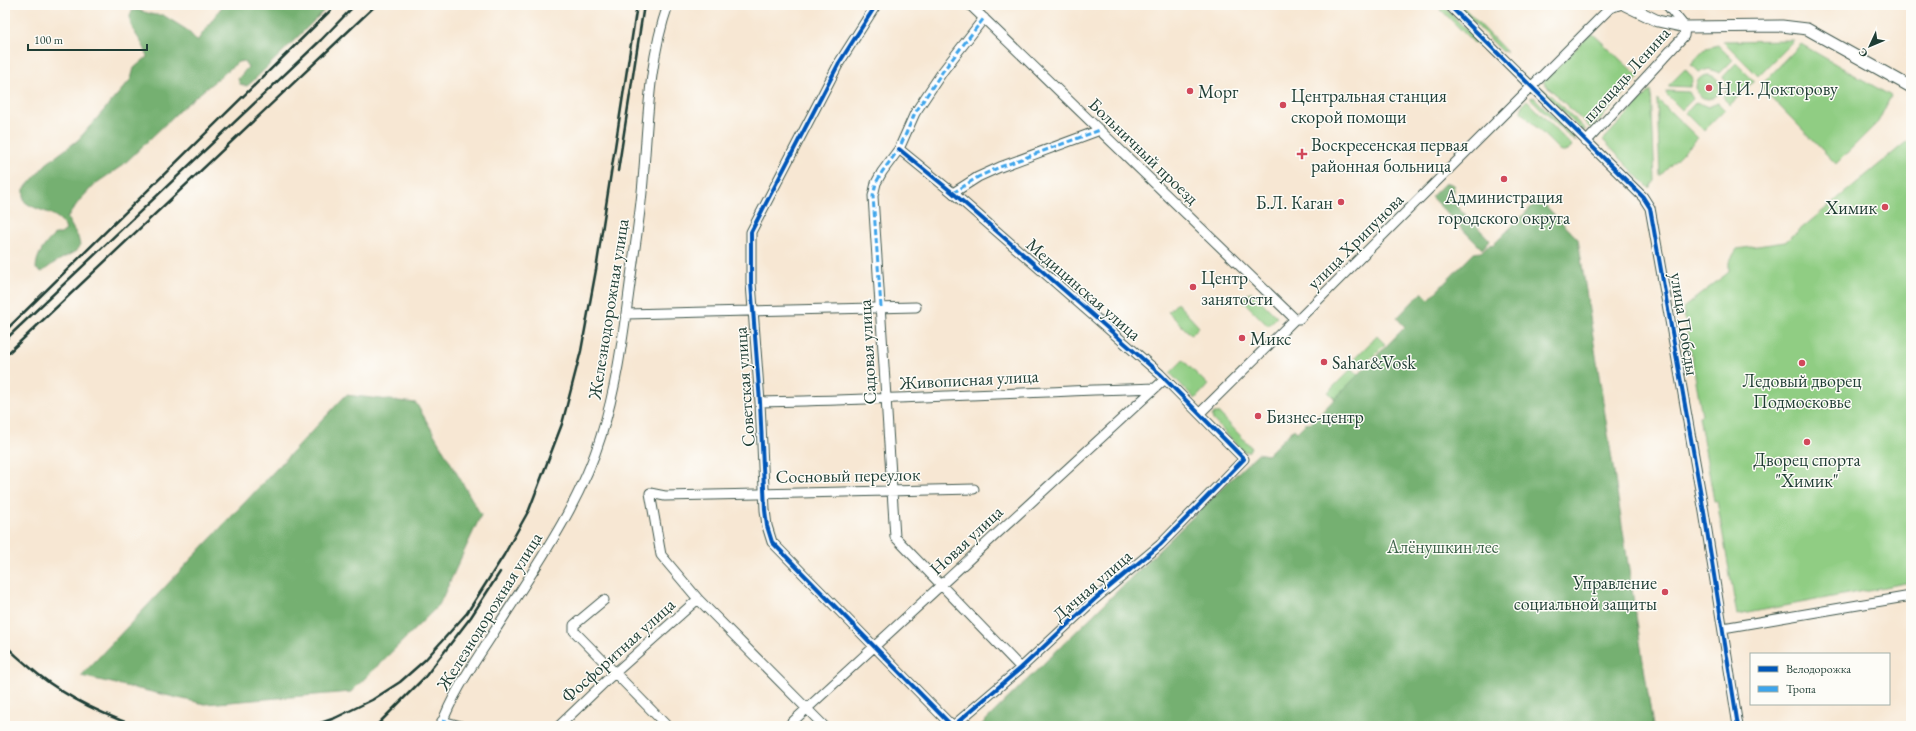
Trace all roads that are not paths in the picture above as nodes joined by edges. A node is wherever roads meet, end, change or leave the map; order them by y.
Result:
1 (668, 5) edge
2 (876, 5) edge
3 (970, 5) edge
4 (1449, 5) edge
5 (1619, 5) edge
6 (1625, 5) edge
7 (1667, 5) edge
8 (984, 18) junction
9 (1684, 27) junction
10 (1531, 87) junction
11 (1911, 87) edge
12 (1100, 130) junction
13 (1586, 142) junction
14 (899, 149) junction
15 (953, 194) junction
16 (916, 307) dead end
17 (881, 308) junction
18 (753, 311) junction
19 (626, 314) junction
20 (1295, 319) junction
21 (1165, 379) junction
22 (1155, 388) junction
23 (885, 400) junction
24 (760, 402) junction
25 (1200, 413) junction
26 (1244, 458) joint
27 (974, 489) dead end
28 (891, 491) junction
29 (765, 493) junction
30 (941, 585) junction
31 (1911, 596) edge
32 (698, 599) junction
33 (604, 600) dead end
34 (1723, 628) junction
35 (874, 646) junction
36 (1021, 668) junction
37 (616, 673) junction
38 (807, 709) junction
39 (442, 724) edge
40 (461, 726) edge
41 (559, 726) edge
42 (667, 726) edge
43 (788, 726) edge
44 (824, 726) edge
45 (952, 726) edge
46 (1738, 726) edge

1 - 19 street, Железнодорожная улица
2 - 18 street, Советская улица
3 - 8 street, Больничный проезд
4 - 10 street, улица Победы
5 - 10 street
6 - 9 main road
7 - 9 street
8 - 12 street, Больничный проезд
8 - 14 street, Садовая улица
9 - 11 main road
9 - 13 street, площадь Ленина
10 - 13 street, улица Победы
10 - 20 street, улица Хрипунова
12 - 15 street
12 - 20 street, Больничный проезд
13 - 34 street, улица Победы
14 - 15 street, Медицинская улица
14 - 17 street, Садовая улица
15 - 21 street, Медицинская улица
16 - 17 street
17 - 18 street
17 - 23 street, Садовая улица
18 - 19 street
18 - 24 street, Советская улица
19 - 39 street, Железнодорожная улица
20 - 25 street, улица Хрипунова
21 - 22 street, Новая улица
21 - 25 street, Медицинская улица
22 - 23 street, Живописная улица
22 - 30 street, Новая улица
23 - 24 street, Живописная улица
23 - 28 street, Садовая улица
24 - 29 street, Советская улица
25 - 26 street, Медицинская улица
26 - 36 street, Дачная улица
27 - 28 street, Сосновый переулок
28 - 29 street, Сосновый переулок
28 - 30 street, Садовая улица
29 - 32 street, Сосновый переулок
29 - 35 street, Советская улица
30 - 35 street, Новая улица
30 - 36 street, Садовая улица
31 - 34 street
32 - 37 street, Фосфоритная улица
32 - 38 street
33 - 37 street
34 - 46 street, улица Победы
35 - 38 street, Новая улица
35 - 45 street, Советская улица
36 - 45 street, Дачная улица
37 - 41 street, Фосфоритная улица
37 - 42 street
38 - 43 street, Новая улица
38 - 44 street
39 - 40 street

